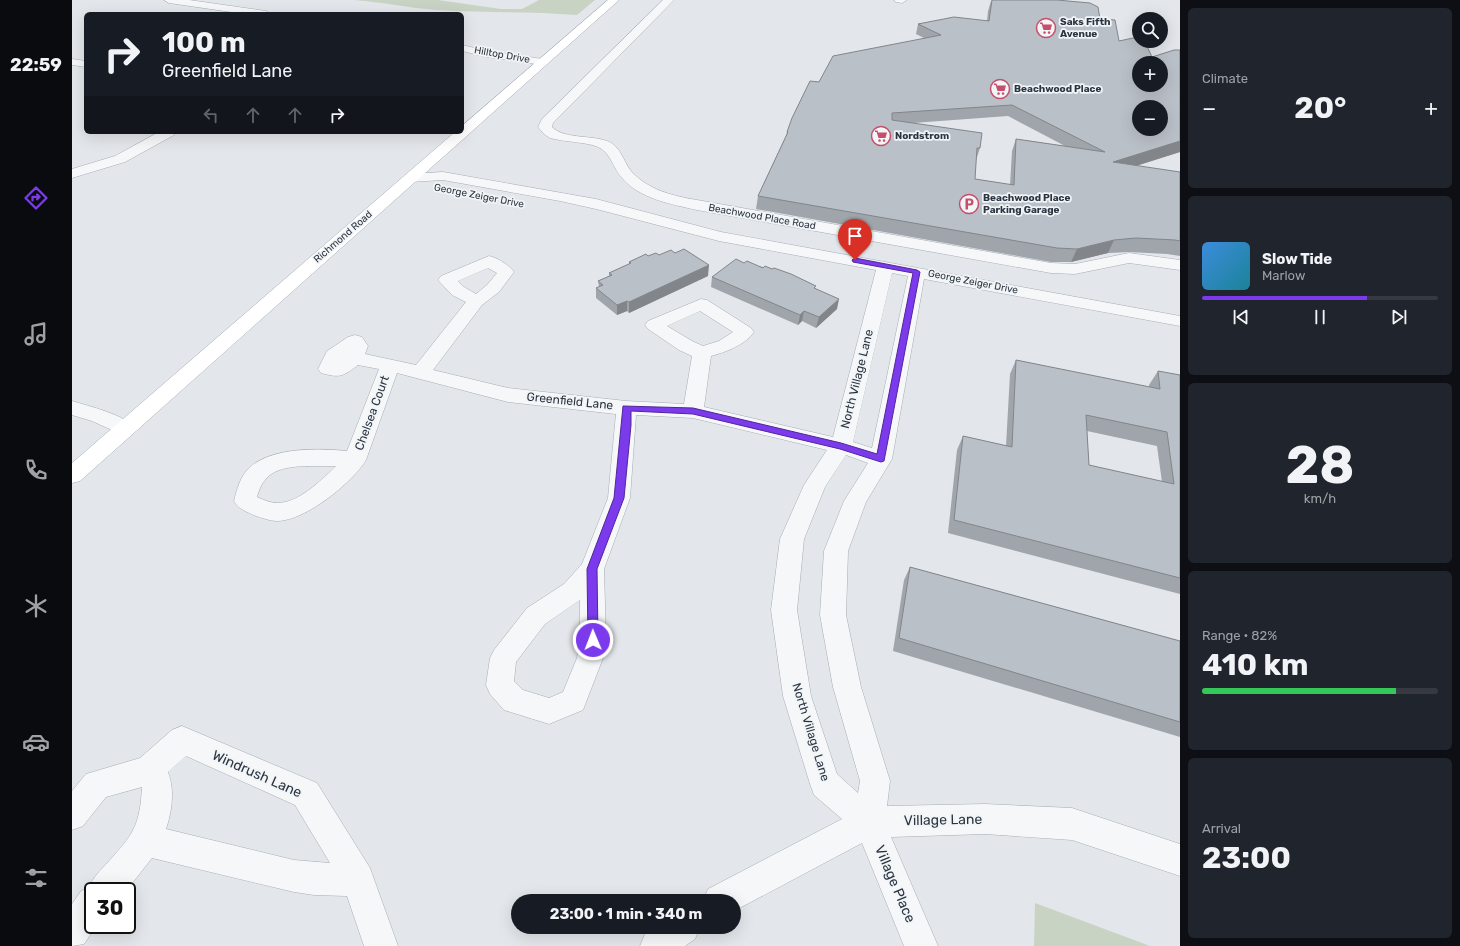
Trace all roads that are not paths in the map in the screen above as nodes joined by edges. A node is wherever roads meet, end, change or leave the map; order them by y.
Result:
1 (169, 0) edge
2 (614, 0) edge
3 (669, 0) edge
4 (252, 12) edge
5 (464, 48) edge
6 (72, 62) edge
7 (543, 62) junction
8 (84, 64) edge
9 (464, 131) edge
10 (165, 134) edge
11 (460, 134) edge
12 (72, 174) edge
13 (410, 178) junction
14 (1098, 265) junction
15 (1180, 265) edge
16 (885, 266) junction
17 (917, 272) junction
18 (1180, 274) edge
19 (476, 301) dead end
20 (1180, 321) edge
21 (702, 352) dead end
22 (354, 358) dead end
23 (390, 365) junction
24 (420, 373) junction
25 (72, 408) edge
26 (626, 408) junction
27 (693, 411) junction
28 (125, 429) junction
29 (841, 446) junction
30 (881, 459) junction
31 (355, 460) dead end
32 (72, 475) edge
33 (592, 569) junction
34 (148, 771) junction
35 (72, 815) edge
36 (869, 822) junction
37 (145, 840) junction
38 (1180, 860) edge
39 (358, 880) junction
40 (110, 882) edge
41 (733, 894) edge
42 (673, 934) edge
43 (381, 946) edge
44 (657, 946) edge
45 (920, 946) edge

1 - 4 street
2 - 7 main road, Richmond Road
3 - 14 street, Beachwood Place Road
5 - 7 street, Hilltop Drive
6 - 8 street
7 - 9 main road, Richmond Road
10 - 12 street
11 - 13 main road, Richmond Road
13 - 16 street, George Zeiger Drive
13 - 28 main road, Richmond Road
14 - 15 street, Beachwood Place Road
14 - 18 street
16 - 17 street, George Zeiger Drive
16 - 29 street, North Village Lane
17 - 20 street, George Zeiger Drive
17 - 30 street
19 - 24 street
21 - 27 street
22 - 23 street, Greenfield Lane
23 - 24 street, Greenfield Lane
23 - 31 street, Chelsea Court
24 - 26 street, Greenfield Lane
25 - 28 street
26 - 27 street, Greenfield Lane
26 - 33 street
27 - 29 street, Greenfield Lane
28 - 32 main road, Richmond Road
29 - 30 street, Greenfield Lane
29 - 36 street, North Village Lane
30 - 36 street
33 - 33 street
34 - 35 street, Windrush Lane
34 - 37 street
34 - 39 street, Windrush Lane
36 - 38 street, Village Lane
36 - 41 street, Village Lane
36 - 45 street, Village Place
37 - 39 street
37 - 40 street
39 - 43 street, Windrush Lane
42 - 44 street

